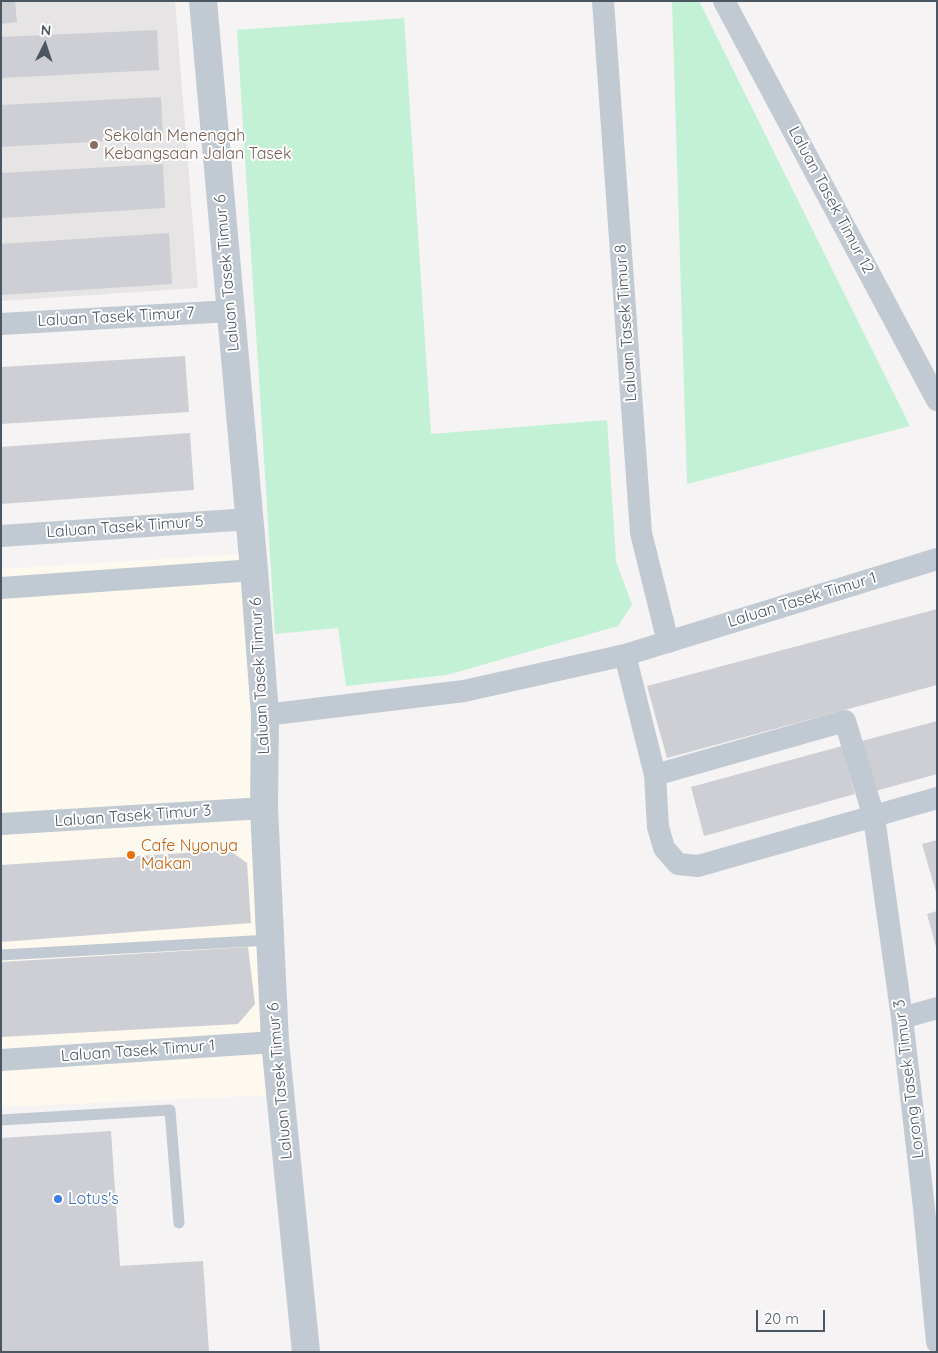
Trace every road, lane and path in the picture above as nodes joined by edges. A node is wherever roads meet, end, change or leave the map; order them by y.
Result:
1 (203, 1) edge
2 (603, 1) edge
3 (724, 1) edge
4 (230, 310) junction
5 (1, 324) edge
6 (937, 400) edge
7 (249, 519) junction
8 (1, 536) edge
9 (937, 559) edge
10 (254, 570) junction
11 (1, 588) edge
12 (668, 642) junction
13 (625, 655) junction
14 (265, 715) junction
15 (655, 775) junction
16 (937, 798) edge
17 (264, 808) junction
18 (874, 817) junction
19 (1, 824) edge
20 (270, 940) junction
21 (1, 955) edge
22 (937, 1008) edge
23 (902, 1018) junction
24 (275, 1042) junction
25 (1, 1060) edge
26 (1, 1120) edge
27 (930, 1206) edge
28 (179, 1223) dead end
29 (937, 1342) edge
30 (306, 1352) edge

1 - 4 street, Laluan Tasek Timur 6
2 - 12 street, Laluan Tasek Timur 8
3 - 6 street, Laluan Tasek Timur 12
4 - 5 street, Laluan Tasek Timur 7
4 - 7 street, Laluan Tasek Timur 6
7 - 8 street, Laluan Tasek Timur 5
7 - 10 street, Laluan Tasek Timur 6
9 - 12 street, Laluan Tasek Timur 1
10 - 11 street
10 - 14 street, Laluan Tasek Timur 6
12 - 13 street, Laluan Tasek Timur 1
13 - 14 street, Laluan Tasek Timur 1
13 - 15 street
14 - 17 street, Laluan Tasek Timur 6
15 - 18 street, Lorong Tasek Timur 3
15 - 18 street
16 - 18 street
17 - 19 street, Laluan Tasek Timur 3
17 - 20 street, Laluan Tasek Timur 6
18 - 23 street, Lorong Tasek Timur 3
20 - 21 lane
20 - 24 street, Laluan Tasek Timur 6
22 - 23 street
23 - 27 street, Lorong Tasek Timur 3
24 - 25 street, Laluan Tasek Timur 1
24 - 30 street, Laluan Tasek Timur 6
26 - 28 lane
27 - 29 street, Lorong Tasek Timur 3

